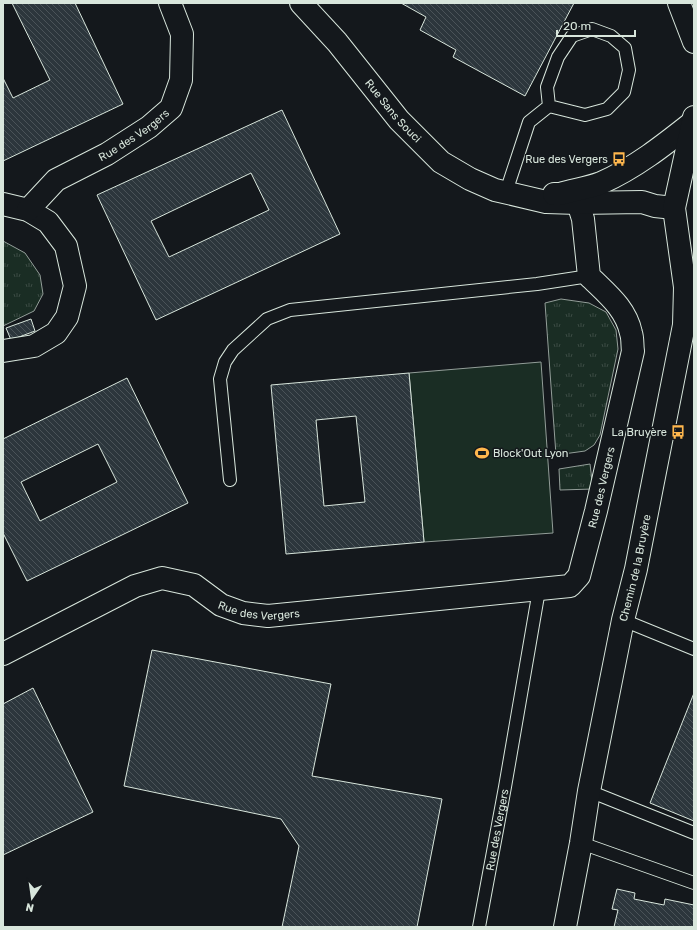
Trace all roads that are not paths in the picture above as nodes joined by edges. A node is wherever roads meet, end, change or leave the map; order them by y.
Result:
1 (170, 3) edge
2 (301, 3) edge
3 (679, 3) edge
4 (694, 42) edge
5 (549, 106) junction
6 (693, 120) edge
7 (506, 192) junction
8 (578, 203) junction
9 (3, 204) edge
10 (674, 208) junction
11 (28, 210) junction
12 (589, 276) junction
13 (3, 351) edge
14 (230, 480) dead end
15 (539, 590) junction
16 (623, 620) junction
17 (694, 649) edge
18 (3, 654) edge
19 (589, 791) junction
20 (694, 833) edge
21 (581, 843) junction
22 (694, 884) edge
23 (479, 927) edge
24 (565, 927) edge

1 - 11 main road, Rue des Vergers
2 - 7 main road, Rue Sans Souci
3 - 4 main road
5 - 5 lane
5 - 7 lane
6 - 7 main road, Rue Sans Souci
6 - 10 main road, Rue Sans Souci
7 - 8 main road, Rue Sans Souci
8 - 10 main road, Rue Sans Souci
8 - 12 main road
9 - 11 main road
10 - 16 main road, Chemin de la Bruyère
11 - 13 main road
12 - 14 lane
12 - 15 main road, Rue des Vergers
15 - 18 main road, Rue des Vergers
15 - 23 lane, Rue des Vergers
16 - 17 lane
16 - 19 main road, Chemin de la Bruyère
19 - 20 lane
19 - 21 main road, Chemin de la Bruyère
21 - 22 lane
21 - 24 main road, Chemin de la Bruyère

